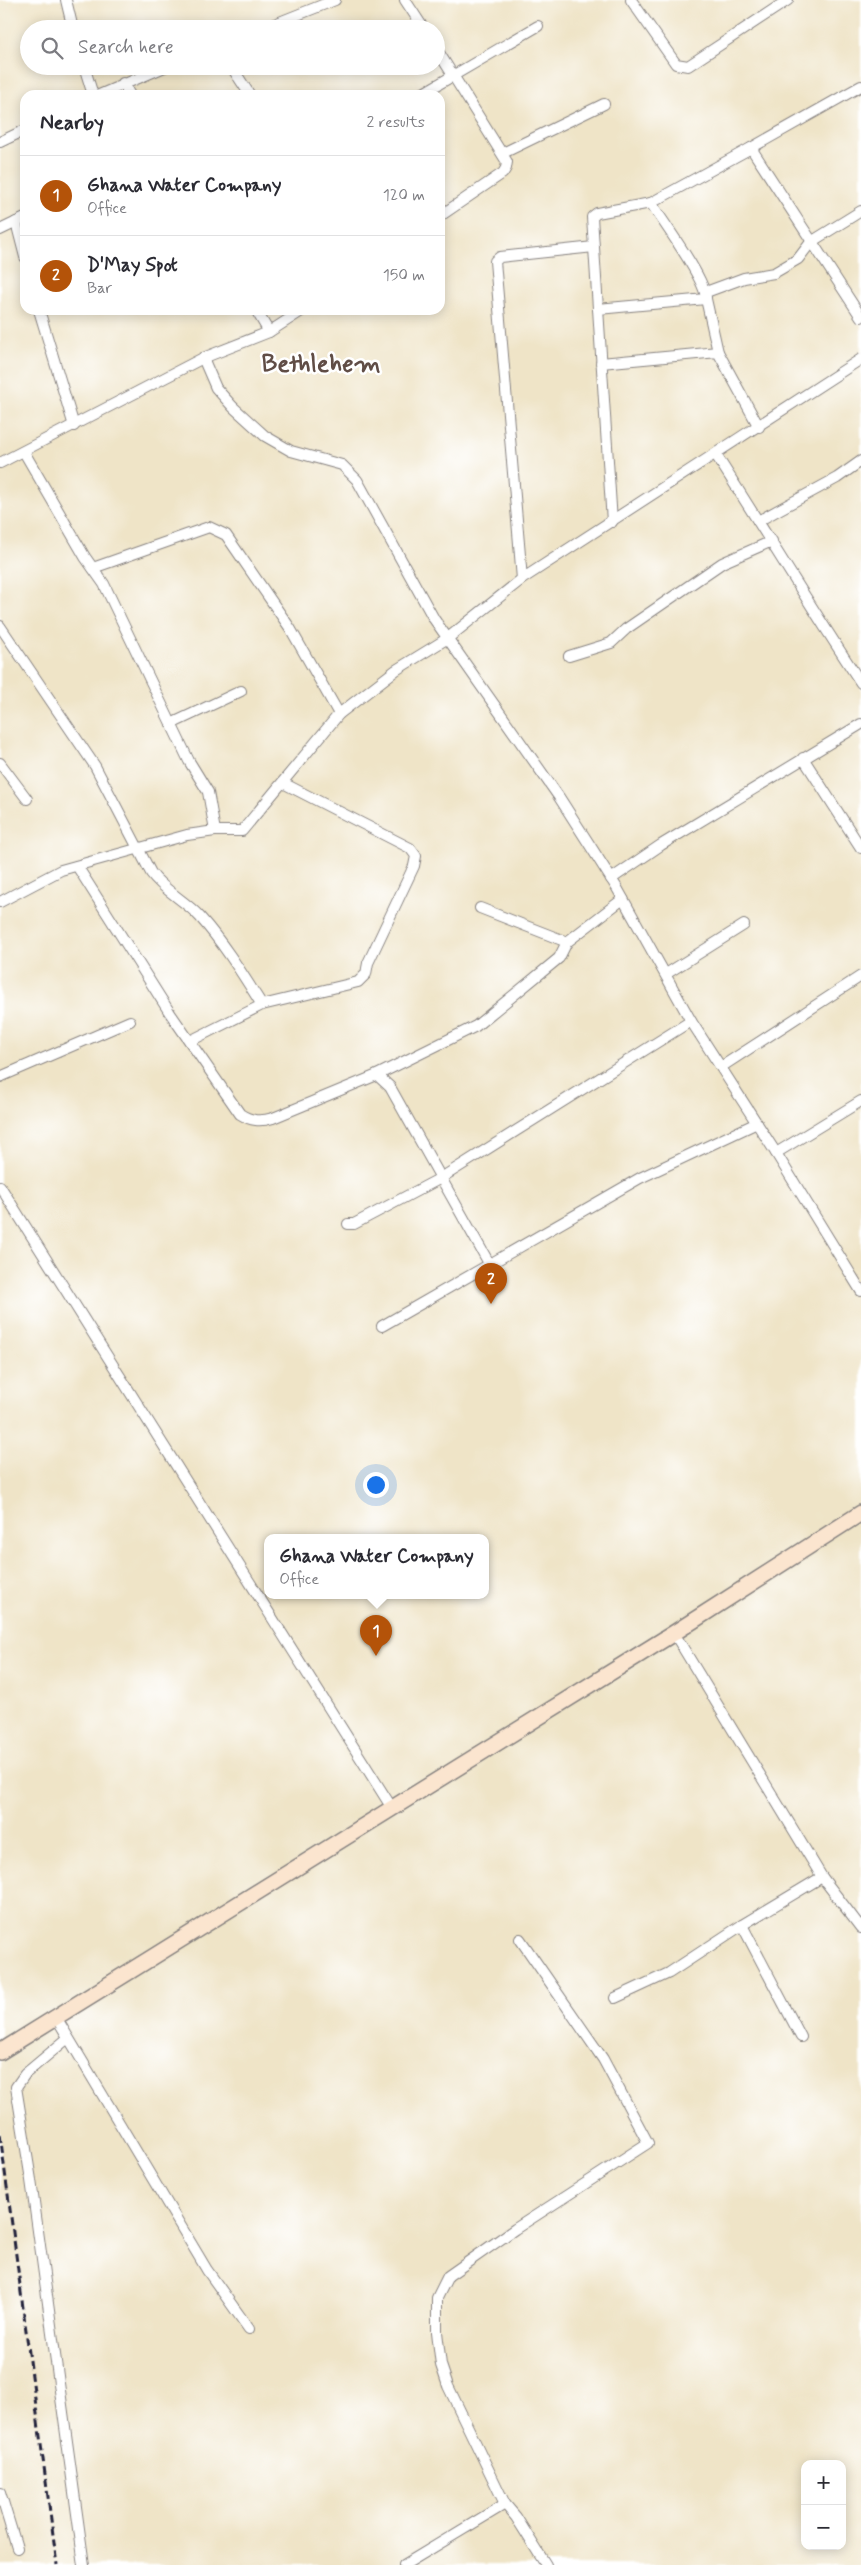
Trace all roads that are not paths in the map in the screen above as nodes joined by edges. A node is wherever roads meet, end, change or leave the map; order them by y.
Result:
1 (66, 0) edge
2 (336, 0) edge
3 (405, 0) edge
4 (632, 0) edge
5 (788, 0) edge
6 (71, 20) edge
7 (285, 20) edge
8 (418, 20) edge
9 (538, 26) dead end
10 (445, 62) edge
11 (453, 74) junction
12 (86, 75) edge
13 (144, 75) edge
14 (237, 75) edge
15 (123, 83) junction
16 (861, 86) edge
17 (91, 90) edge
18 (109, 90) edge
19 (127, 90) edge
20 (247, 90) edge
21 (428, 90) edge
22 (604, 104) dead end
23 (20, 132) edge
24 (0, 142) edge
25 (751, 148) junction
26 (503, 153) junction
27 (651, 202) junction
28 (861, 211) edge
29 (445, 213) edge
30 (20, 220) edge
31 (0, 230) edge
32 (811, 242) junction
33 (594, 247) junction
34 (706, 296) junction
35 (598, 309) junction
36 (41, 315) edge
37 (259, 315) edge
38 (295, 315) edge
39 (861, 317) edge
40 (269, 332) junction
41 (718, 352) junction
42 (203, 358) junction
43 (861, 359) edge
44 (602, 363) junction
45 (74, 426) junction
46 (759, 427) junction
47 (24, 452) junction
48 (716, 456) junction
49 (861, 461) edge
50 (0, 463) edge
51 (758, 521) junction
52 (612, 522) junction
53 (772, 541) junction
54 (94, 568) junction
55 (522, 579) junction
56 (0, 626) edge
57 (448, 638) junction
58 (569, 656) dead end
59 (861, 683) edge
60 (241, 692) dead end
61 (339, 714) junction
62 (171, 724) junction
63 (861, 724) edge
64 (803, 758) junction
65 (0, 763) edge
66 (283, 783) junction
67 (27, 800) dead end
68 (215, 831) junction
69 (138, 848) junction
70 (861, 848) edge
71 (77, 866) junction
72 (611, 878) junction
73 (623, 899) junction
74 (0, 902) edge
75 (480, 908) dead end
76 (744, 925) dead end
77 (567, 942) junction
78 (666, 974) junction
79 (861, 976) edge
80 (262, 1005) junction
81 (130, 1021) dead end
82 (690, 1021) junction
83 (190, 1041) junction
84 (721, 1067) junction
85 (377, 1075) junction
86 (0, 1077) edge
87 (861, 1101) edge
88 (757, 1123) junction
89 (776, 1153) junction
90 (441, 1178) junction
91 (0, 1186) edge
92 (348, 1224) dead end
93 (490, 1265) junction
94 (861, 1292) edge
95 (382, 1326) dead end
96 (861, 1512) edge
97 (674, 1633) junction
98 (392, 1808) junction
99 (822, 1876) junction
100 (742, 1925) junction
101 (861, 1928) edge
102 (520, 1939) dead end
103 (615, 1998) dead end
104 (56, 2017) junction
105 (68, 2038) junction
106 (801, 2038) dead end
107 (0, 2052) edge
108 (249, 2330) dead end
109 (0, 2495) edge
110 (505, 2504) junction
111 (17, 2548) dead end
112 (84, 2565) edge
113 (404, 2565) edge
114 (546, 2565) edge

1 - 6 street
2 - 7 street
3 - 8 street
4 - 5 street
9 - 11 street
10 - 11 street
11 - 21 street
11 - 26 street
12 - 17 street
13 - 15 street
14 - 20 street
15 - 18 street
15 - 19 street
16 - 25 street
22 - 26 street
23 - 24 street
25 - 27 street
25 - 32 street
26 - 29 street
27 - 33 street
27 - 34 street
28 - 32 street
30 - 31 street
32 - 34 street
32 - 39 street
33 - 35 street
33 - 55 street
34 - 35 street
34 - 41 street
35 - 44 street
36 - 45 street
37 - 40 street
38 - 40 street
40 - 42 street
41 - 44 street
41 - 46 street
42 - 45 street
42 - 57 street
43 - 46 street
44 - 52 street
45 - 47 street
46 - 48 street
47 - 50 street
47 - 54 street
48 - 51 street
48 - 52 street
49 - 51 street
51 - 53 street
52 - 55 street
53 - 58 street
53 - 59 street
54 - 61 street
54 - 62 street
55 - 57 street
56 - 69 street
57 - 61 street
57 - 72 street
60 - 62 street
61 - 66 street
62 - 68 street
63 - 64 street
64 - 70 street
64 - 72 street
65 - 67 street
66 - 68 street
66 - 80 street
68 - 69 street
69 - 71 street
69 - 80 street
71 - 74 street
71 - 83 street
72 - 73 street
73 - 77 street
73 - 78 street
75 - 77 street
76 - 78 street
77 - 85 street
78 - 82 street
79 - 84 street
80 - 83 street
81 - 86 street
82 - 84 street
82 - 90 street
83 - 85 street
84 - 88 street
85 - 90 street
87 - 89 street
88 - 89 street
88 - 93 street
89 - 94 street
90 - 92 street
90 - 93 street
91 - 98 street
93 - 95 street
96 - 97 street
97 - 98 street
97 - 99 street
98 - 104 street
99 - 100 street
99 - 101 street
100 - 103 street
100 - 106 street
102 - 110 street
104 - 105 street
104 - 107 street
105 - 108 street
105 - 112 street
109 - 111 street
110 - 113 street
110 - 114 street

